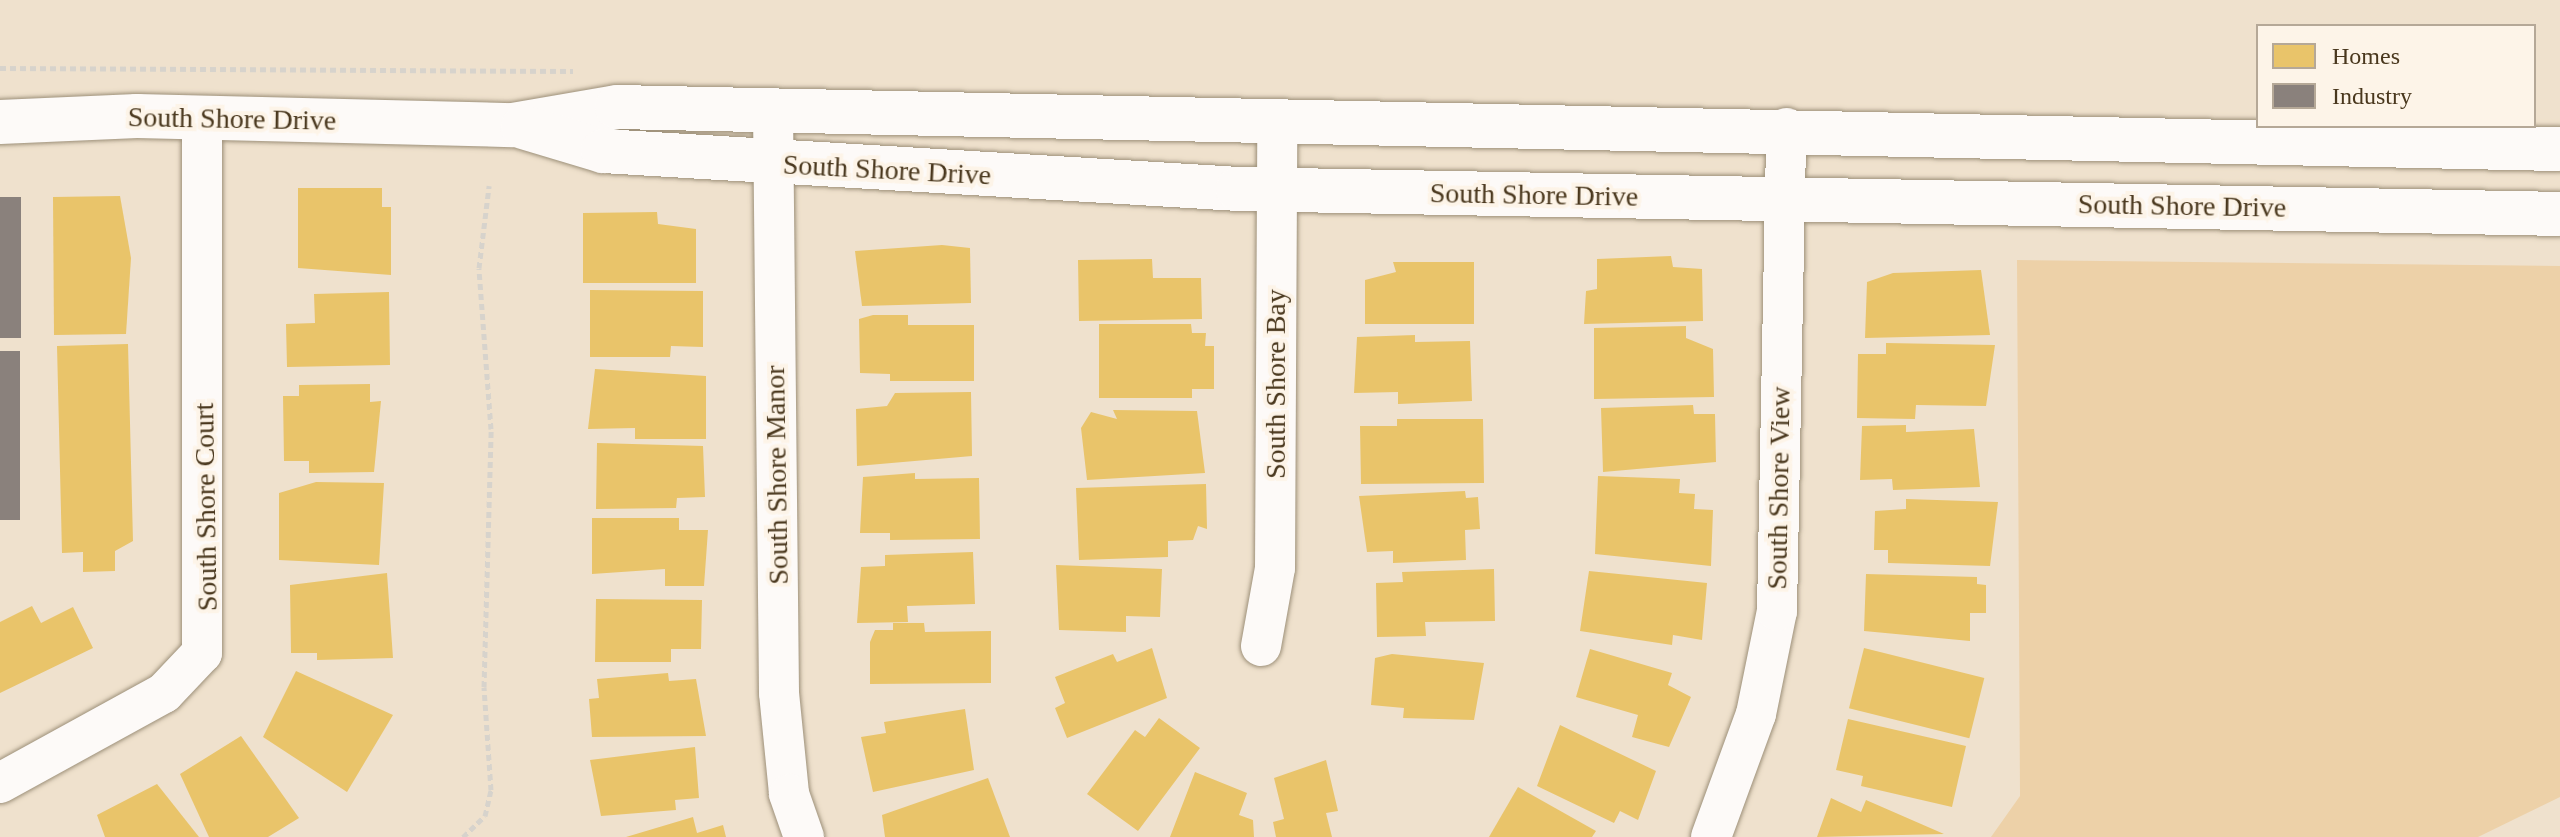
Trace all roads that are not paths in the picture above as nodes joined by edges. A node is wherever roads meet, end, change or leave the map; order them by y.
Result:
1 (773, 110) junction
2 (202, 117) junction
3 (1277, 121) junction
4 (0, 122) edge
5 (513, 125) junction
6 (1786, 128) junction
7 (2560, 149) edge
8 (774, 164) junction
9 (1277, 190) junction
10 (1784, 198) junction
11 (2560, 214) edge
12 (1261, 646) dead end
13 (0, 783) edge
14 (804, 837) edge
15 (1711, 837) edge

1 - 3 street, South Shore Drive
1 - 5 street, South Shore Drive
1 - 8 street, South Shore Manor
2 - 4 street, South Shore Drive
2 - 5 street, South Shore Drive
2 - 13 street, South Shore Court
3 - 6 street, South Shore Drive
3 - 9 street, South Shore Bay
5 - 8 street, South Shore Drive
6 - 7 street, South Shore Drive
6 - 10 street, South Shore View
8 - 9 street, South Shore Drive
8 - 14 street, South Shore Manor
9 - 10 street, South Shore Drive
9 - 12 street, South Shore Bay
10 - 11 street, South Shore Drive
10 - 15 street, South Shore View

